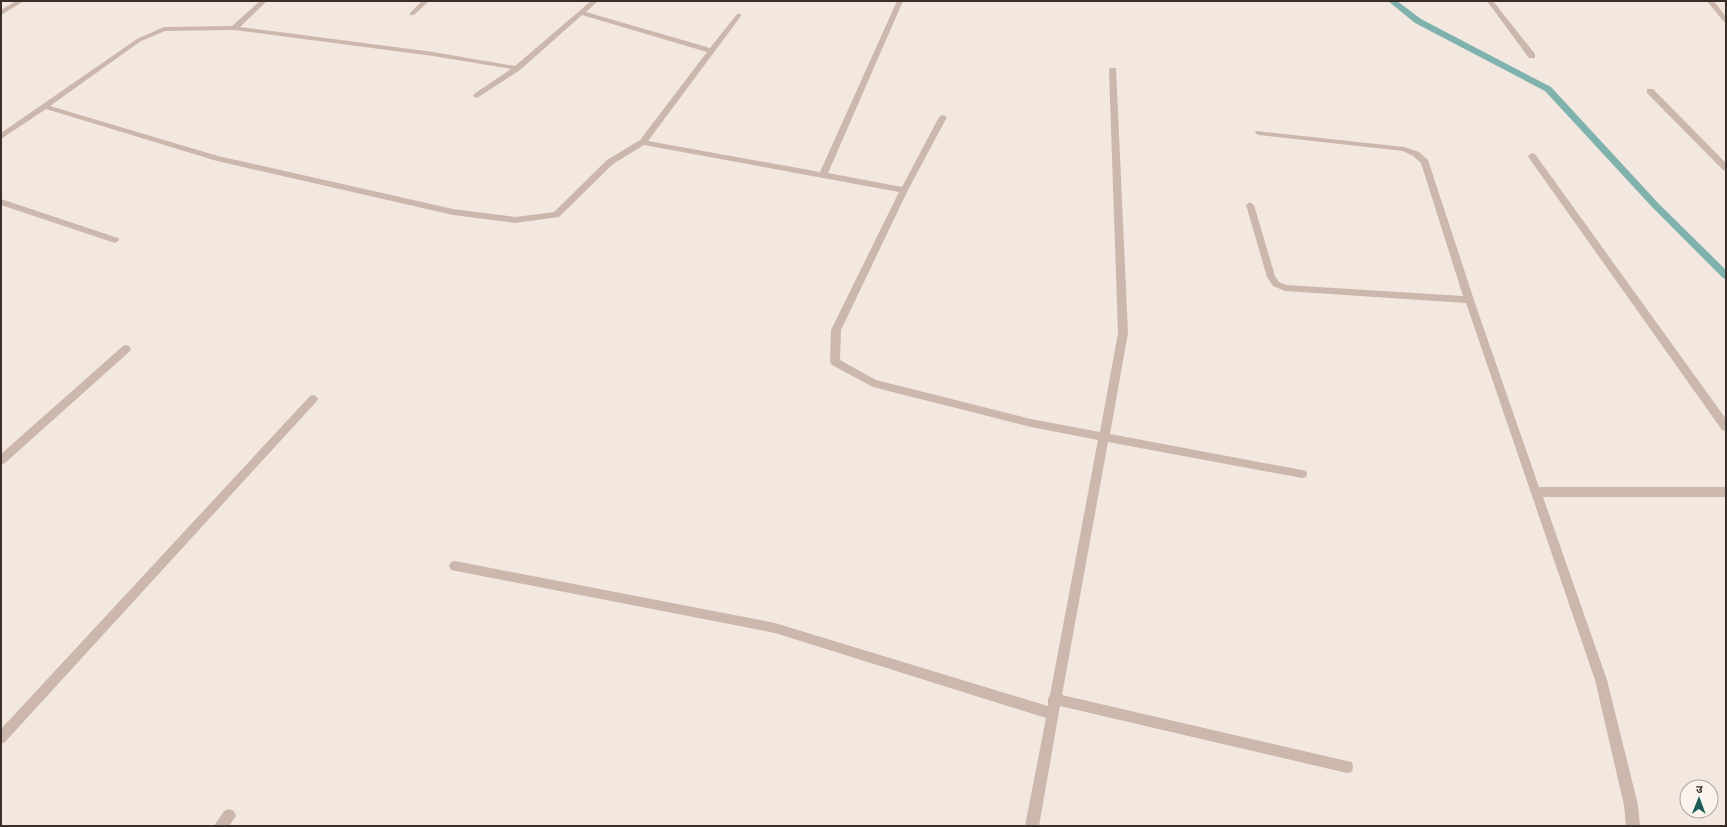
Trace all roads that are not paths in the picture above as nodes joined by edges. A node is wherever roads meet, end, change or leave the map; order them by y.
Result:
1 (20, 1) edge
2 (264, 1) edge
3 (426, 1) edge
4 (595, 1) edge
5 (900, 1) edge
6 (1490, 1) edge
7 (1710, 1) edge
8 (1, 12) edge
9 (581, 13) junction
10 (412, 14) dead end
11 (739, 15) dead end
12 (1726, 21) edge
13 (234, 28) junction
14 (712, 51) junction
15 (1532, 56) dead end
16 (517, 68) junction
17 (1113, 70) dead end
18 (1650, 92) dead end
19 (477, 96) dead end
20 (43, 106) junction
21 (943, 117) dead end
22 (1259, 133) dead end
23 (1, 137) edge
24 (643, 142) junction
25 (1532, 156) dead end
26 (1726, 168) edge
27 (823, 175) junction
28 (904, 190) junction
29 (1, 202) edge
30 (1250, 205) dead end
31 (115, 240) dead end
32 (1469, 300) junction
33 (126, 349) dead end
34 (313, 399) dead end
35 (1726, 427) edge
36 (1103, 437) junction
37 (1, 460) edge
38 (1302, 474) dead end
39 (1535, 492) junction
40 (1726, 492) edge
41 (455, 566) dead end
42 (1054, 699) junction
43 (1051, 713) junction
44 (1, 738) edge
45 (1347, 767) dead end
46 (1032, 826) edge
47 (1634, 826) edge

1 - 8 street
2 - 13 street
3 - 10 street
4 - 9 street
5 - 27 street
6 - 15 street
7 - 12 street
9 - 14 street
9 - 16 street
11 - 14 street
13 - 16 street
13 - 20 street
14 - 24 street
16 - 19 street
17 - 36 street
18 - 26 street
20 - 23 street
20 - 24 street
21 - 28 street
22 - 32 street
24 - 27 street
25 - 35 street
27 - 28 street
28 - 36 street
29 - 31 street
30 - 32 street
32 - 39 street
33 - 37 street
34 - 44 street
36 - 38 street
36 - 42 street
39 - 40 street
39 - 47 street
41 - 43 street
42 - 43 street
42 - 45 street
43 - 46 street

